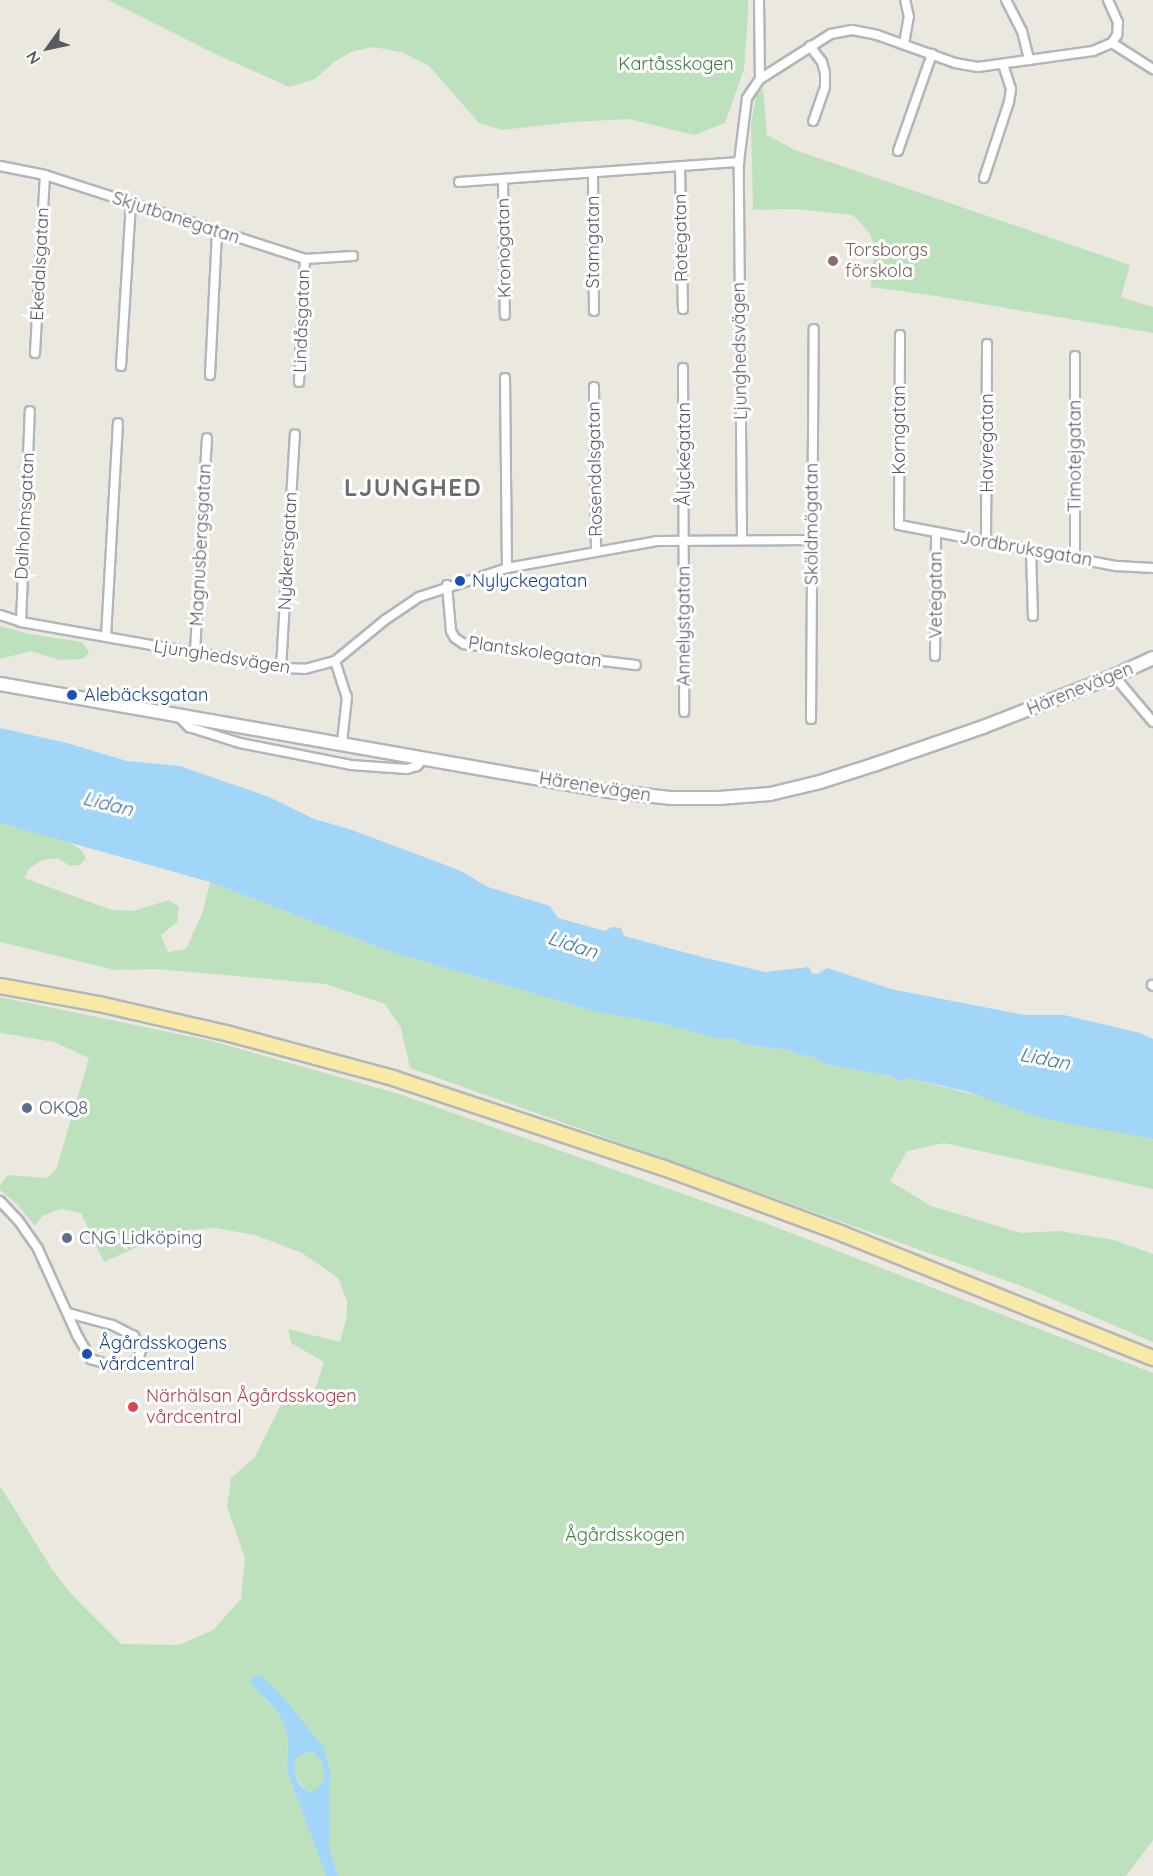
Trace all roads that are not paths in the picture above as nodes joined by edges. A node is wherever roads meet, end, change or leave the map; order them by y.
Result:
1 (759, 0) edge
2 (905, 0) edge
3 (1005, 0) edge
4 (1108, 0) edge
5 (1112, 43) junction
6 (904, 44) junction
7 (810, 46) junction
8 (932, 54) junction
9 (1029, 60) junction
10 (1004, 65) junction
11 (1153, 69) edge
12 (760, 79) junction
13 (813, 121) dead end
14 (898, 151) dead end
15 (739, 162) junction
16 (0, 166) edge
17 (680, 167) junction
18 (593, 174) junction
19 (45, 175) junction
20 (984, 178) dead end
21 (503, 180) junction
22 (459, 182) dead end
23 (131, 204) junction
24 (217, 232) junction
25 (353, 256) dead end
26 (305, 259) junction
27 (683, 309) dead end
28 (594, 311) dead end
29 (505, 315) dead end
30 (814, 329) dead end
31 (900, 335) dead end
32 (987, 344) dead end
33 (35, 353) dead end
34 (1075, 356) dead end
35 (121, 366) dead end
36 (683, 368) dead end
37 (210, 375) dead end
38 (505, 378) dead end
39 (300, 382) dead end
40 (594, 387) dead end
41 (30, 411) dead end
42 (118, 423) dead end
43 (295, 434) dead end
44 (207, 438) dead end
45 (899, 525) joint
46 (936, 534) junction
47 (684, 539) junction
48 (742, 540) junction
49 (812, 540) junction
50 (986, 542) junction
51 (1030, 550) junction
52 (596, 551) junction
53 (1075, 557) junction
54 (507, 568) junction
55 (1153, 568) edge
56 (447, 585) junction
57 (0, 615) edge
58 (1033, 616) dead end
59 (21, 622) junction
60 (106, 637) junction
61 (195, 652) junction
62 (935, 656) dead end
63 (1153, 658) edge
64 (336, 661) junction
65 (636, 665) dead end
66 (281, 668) junction
67 (1114, 676) junction
68 (0, 677) edge
69 (0, 684) edge
70 (20, 686) junction
71 (684, 712) dead end
72 (176, 713) junction
73 (811, 719) dead end
74 (1153, 722) edge
75 (342, 742) junction
76 (424, 758) junction
77 (1, 985) edge
78 (0, 1201) edge
79 (68, 1313) junction
80 (1153, 1358) edge

1 - 12 street
2 - 6 street
3 - 9 street
4 - 5 street
5 - 9 street
5 - 11 street
6 - 7 street
6 - 8 street
7 - 12 street
7 - 13 street
8 - 10 street
8 - 14 street
9 - 10 street
10 - 20 street
12 - 15 street, Ljunghedsvägen
15 - 17 street
15 - 48 street, Ljunghedsvägen
16 - 19 street, Skjutbanegatan
17 - 18 street
17 - 27 street, Rotegatan
18 - 21 street
18 - 28 street, Stamgatan
19 - 23 street, Skjutbanegatan
19 - 33 street, Ekedalsgatan
21 - 22 street
21 - 29 street, Kronogatan
23 - 24 street, Skjutbanegatan
23 - 35 street
24 - 26 street, Skjutbanegatan
24 - 37 street
25 - 26 street, Skjutbanegatan
26 - 39 street, Lindåsgatan
30 - 49 street, Sköldmögatan
31 - 45 street, Korngatan
32 - 50 street, Havregatan
34 - 53 street, Timotejgatan
36 - 47 street, Ålyckegatan
38 - 54 street
40 - 52 street, Rosendalsgatan
41 - 59 street, Dalholmsgatan
42 - 60 street
43 - 66 street, Nyåkersgatan
44 - 61 street, Magnusbergsgatan
45 - 46 street, Jordbruksgatan
46 - 50 street, Jordbruksgatan
46 - 62 street, Vetegatan
47 - 48 street, Ljunghedsvägen
47 - 52 street, Ljunghedsvägen
47 - 71 street, Annelystgatan
48 - 49 street, Ljunghedsvägen
49 - 73 street, Sköldmögatan
50 - 51 street, Jordbruksgatan
51 - 53 street, Jordbruksgatan
51 - 58 street
52 - 54 street, Ljunghedsvägen
53 - 55 street, Jordbruksgatan
54 - 56 street, Ljunghedsvägen
56 - 64 street, Ljunghedsvägen
56 - 65 street, Plantskolegatan
57 - 59 street, Ljunghedsvägen
59 - 60 street, Ljunghedsvägen
60 - 61 street, Ljunghedsvägen
61 - 66 street, Ljunghedsvägen
63 - 67 street, Härenevägen
64 - 66 street, Ljunghedsvägen
64 - 75 street
67 - 74 street
67 - 76 street, Härenevägen
68 - 70 street, Härenevägen
69 - 70 street, Härenevägen
70 - 72 street, Härenevägen
72 - 75 street, Härenevägen
72 - 76 street
75 - 76 street, Härenevägen
77 - 80 main road
78 - 79 street
79 - 79 street

